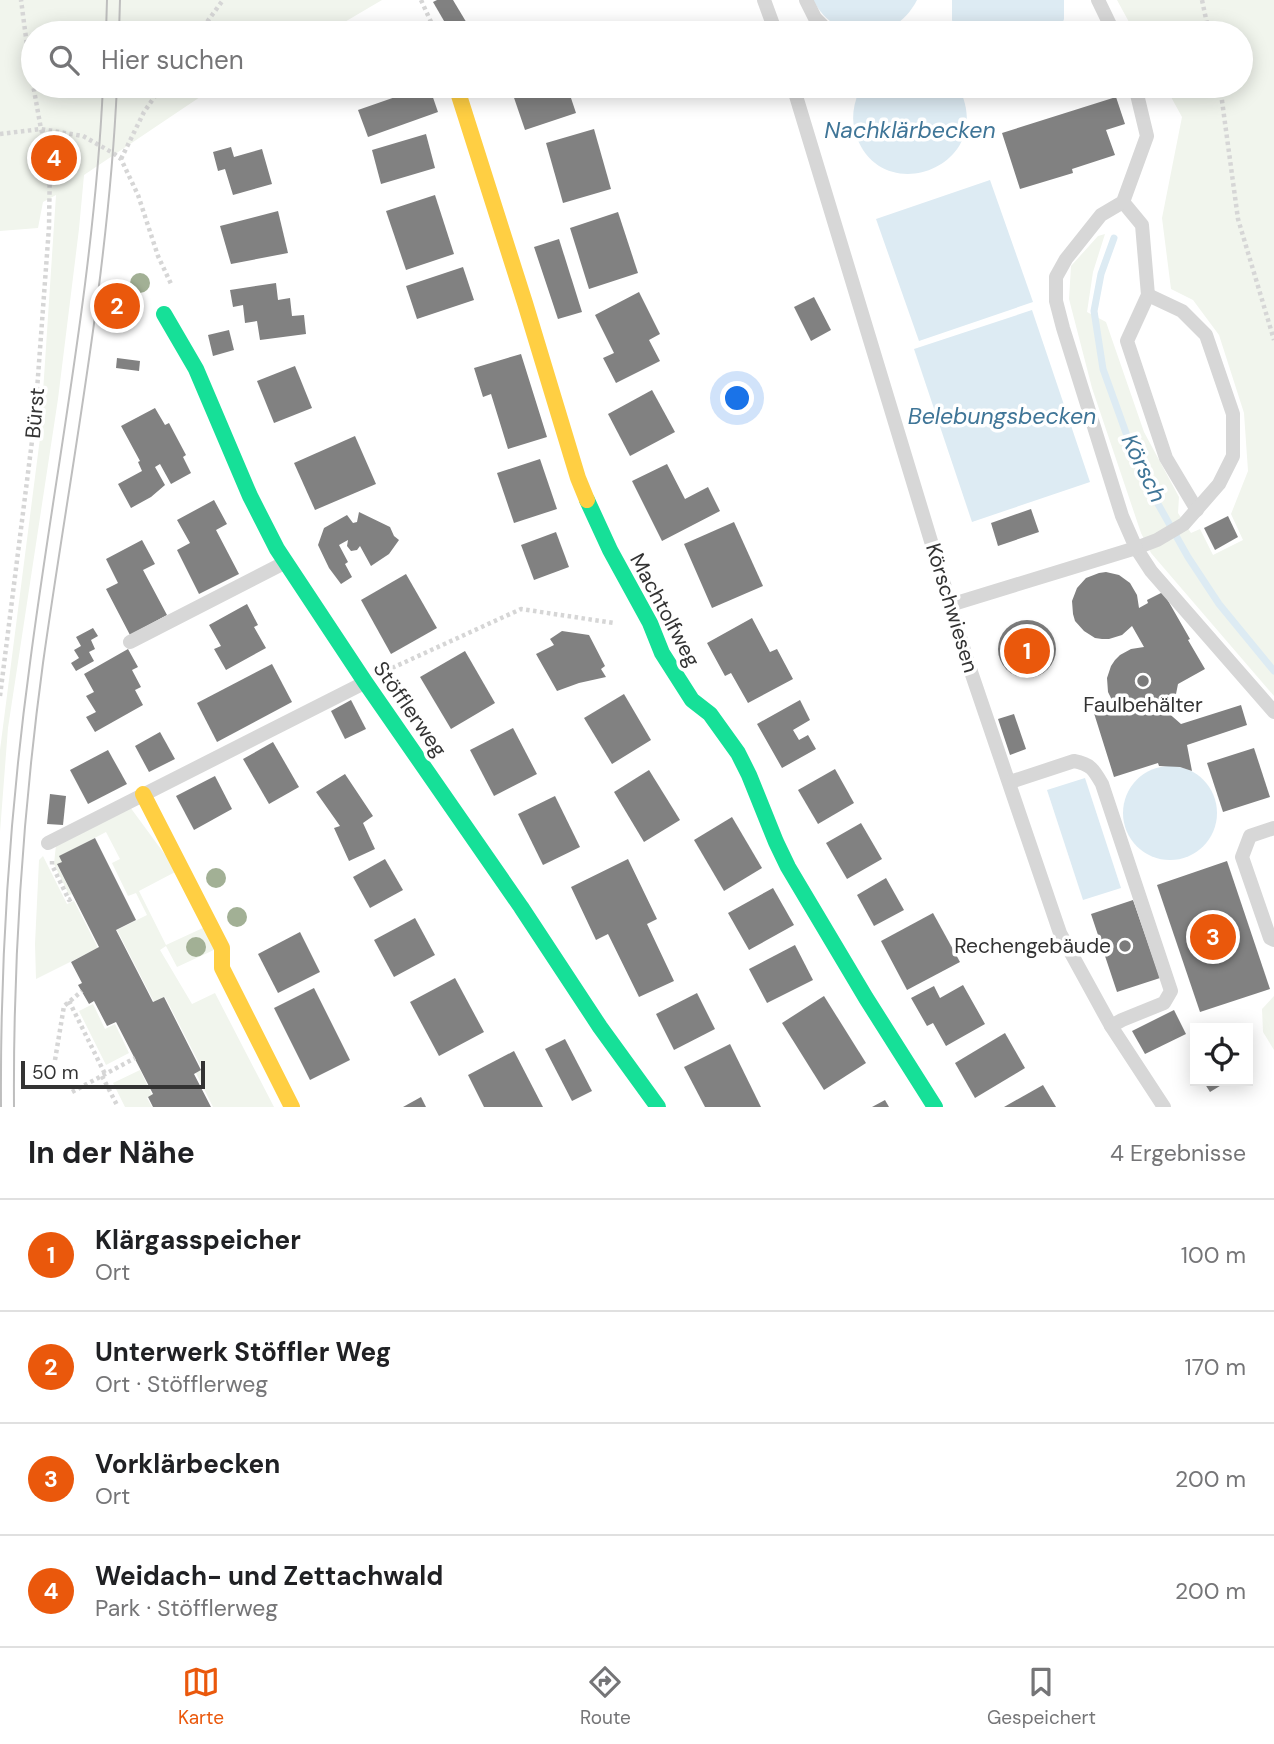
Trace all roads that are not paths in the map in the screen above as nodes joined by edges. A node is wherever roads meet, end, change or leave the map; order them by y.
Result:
1 (764, 0) edge
2 (806, 0) edge
3 (1098, 0) edge
4 (772, 21) edge
5 (818, 21) edge
6 (1108, 21) edge
7 (460, 98) edge
8 (797, 98) edge
9 (1138, 98) edge
10 (1123, 202) junction
11 (1148, 296) junction
12 (164, 314) road end
13 (1197, 510) junction
14 (1136, 548) junction
15 (285, 563) junction
16 (950, 605) junction
17 (130, 642) dead end
18 (365, 682) junction
19 (1274, 712) edge
20 (1010, 782) junction
21 (144, 794) junction
22 (1274, 828) edge
23 (51, 841) road end
24 (1274, 940) edge
25 (1111, 1026) junction
26 (292, 1107) edge
27 (657, 1107) edge
28 (935, 1107) edge
29 (1164, 1107) edge

1 - 4 lane
2 - 5 lane
3 - 6 lane
7 - 28 street, Machtolfweg
8 - 16 lane, Körschwiesen
9 - 10 lane
10 - 11 lane
10 - 14 lane
11 - 13 lane
11 - 13 lane
12 - 15 street, Stöfflerweg
13 - 14 lane
14 - 16 lane
14 - 19 lane
15 - 17 lane
15 - 18 street, Stöfflerweg
16 - 20 lane, Körschwiesen
18 - 21 lane
18 - 27 street, Stöfflerweg
20 - 25 lane, Körschwiesen
20 - 25 lane
21 - 23 lane
21 - 26 street
22 - 24 lane
25 - 29 lane, Körschwiesen

